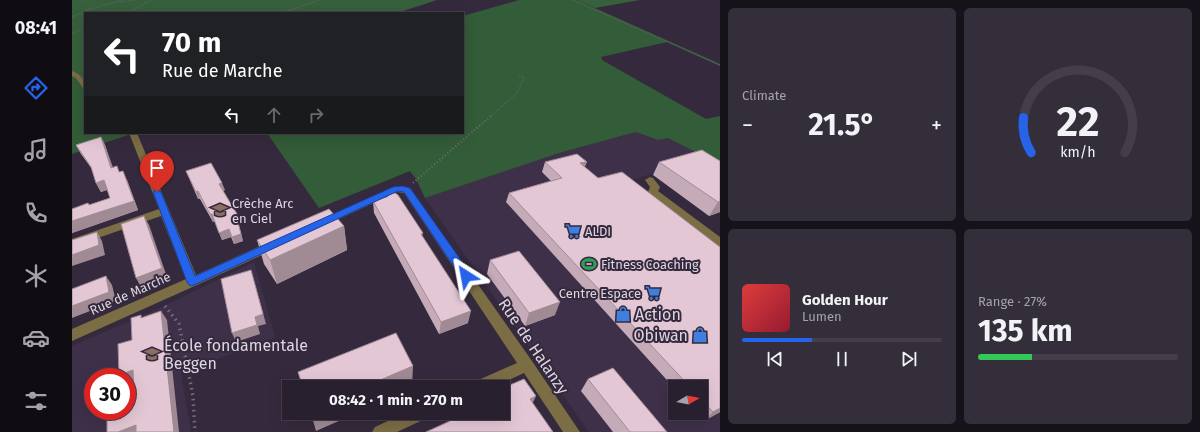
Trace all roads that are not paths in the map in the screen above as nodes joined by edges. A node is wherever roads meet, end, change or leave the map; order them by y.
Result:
1 (73, 73) edge
2 (84, 86) edge
3 (134, 135) edge
4 (650, 180) dead end
5 (164, 211) junction
6 (316, 225) edge
7 (280, 242) edge
8 (72, 243) edge
9 (720, 243) edge
10 (192, 282) junction
11 (72, 335) edge
12 (527, 365) junction
13 (494, 380) edge
14 (407, 420) edge
15 (380, 432) edge
16 (572, 432) edge

1 - 2 street
3 - 5 street
4 - 9 street
5 - 8 street
5 - 10 street
6 - 12 street, Rue de Halanzy
7 - 10 street, Rue de Marche
10 - 11 street, Rue de Marche
12 - 13 street
12 - 16 street, Rue de Halanzy
14 - 15 street

